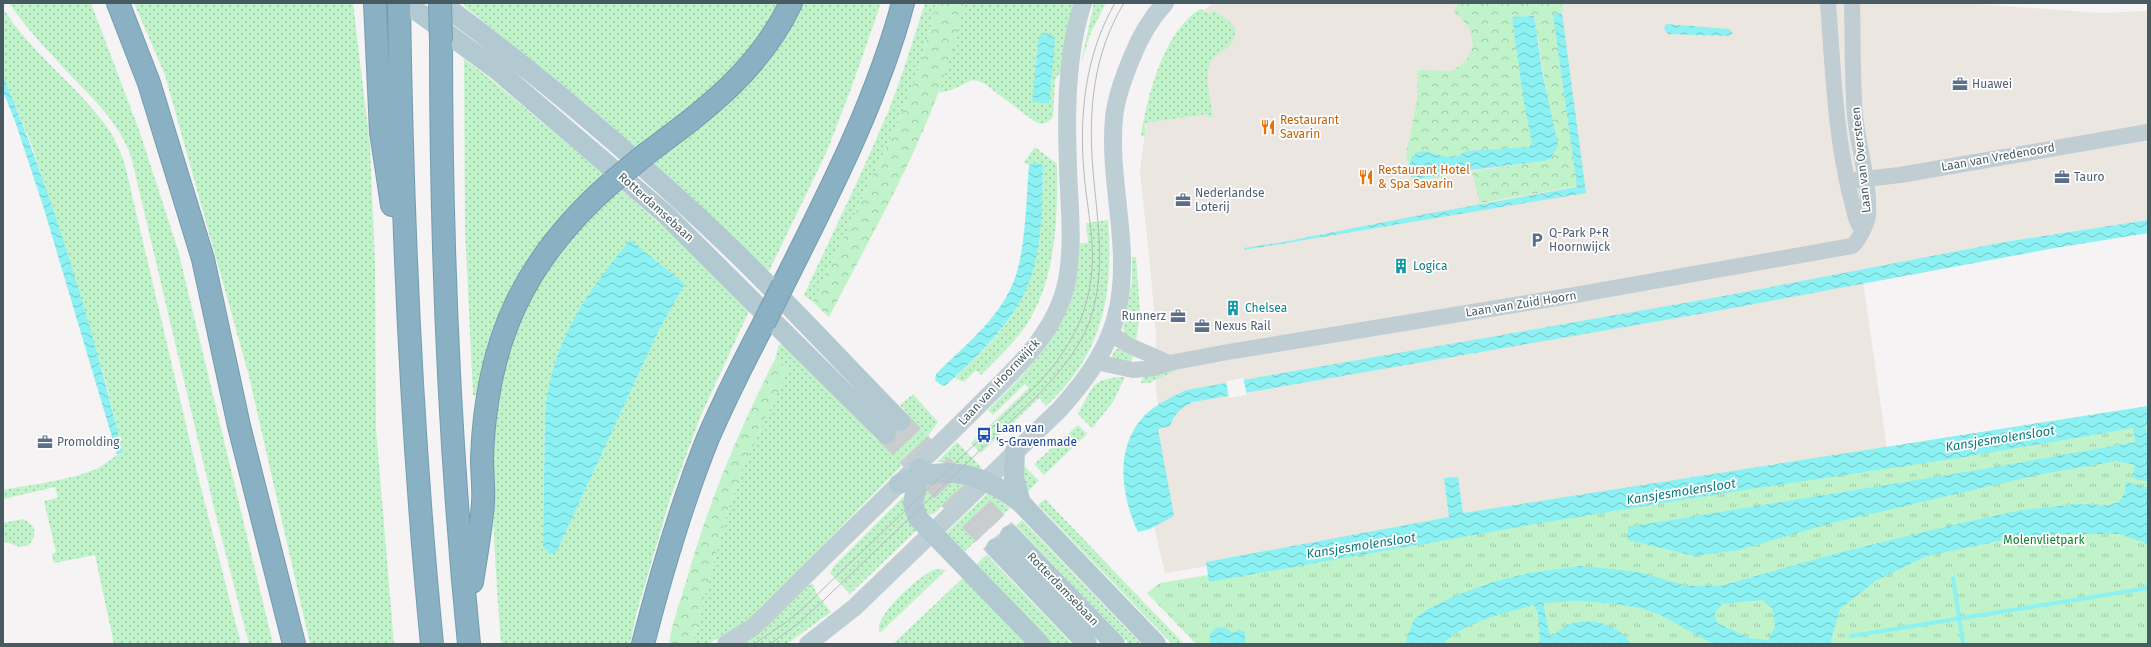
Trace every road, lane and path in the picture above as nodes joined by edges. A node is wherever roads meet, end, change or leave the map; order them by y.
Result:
1 (118, 3) edge
2 (375, 3) edge
3 (441, 3) edge
4 (792, 3) edge
5 (903, 3) edge
6 (1084, 3) edge
7 (1165, 3) edge
8 (1828, 3) edge
9 (1852, 3) edge
10 (402, 6) edge
11 (2148, 132) edge
12 (1866, 179) junction
13 (1847, 181) junction
14 (1862, 229) junction
15 (408, 309) junction
16 (1110, 333) junction
17 (1096, 362) junction
18 (1168, 363) junction
19 (1015, 451) junction
20 (913, 474) junction
21 (985, 480) junction
22 (1021, 503) junction
23 (931, 532) junction
24 (468, 634) edge
25 (294, 644) edge
26 (432, 644) edge
27 (643, 644) edge
28 (726, 644) edge
29 (808, 644) edge
30 (1040, 644) edge
31 (1087, 644) edge
32 (1115, 644) edge
33 (1156, 644) edge

1 - 25 highway
2 - 15 highway
3 - 10 main road, Rotterdamsebaan
3 - 24 highway, bridge
4 - 24 highway, bridge
5 - 27 highway, bridge
6 - 20 main road, Laan van Hoornwijck
7 - 16 main road
8 - 13 street, Laan van Oversteen
9 - 12 street, Laan van Oversteen
10 - 15 highway
11 - 12 street, Laan van Vredenoord
12 - 13 street, Laan van Vredenoord
12 - 14 street, Laan van Oversteen
13 - 14 street, Laan van Oversteen
14 - 18 street, Laan van Zuid Hoorn
15 - 26 highway
16 - 17 main road
16 - 18 street
17 - 18 street, Laan van Zuid Hoorn
17 - 19 main road
19 - 21 main road
19 - 22 main road
20 - 21 main road
20 - 23 main road
20 - 28 main road, Laan van Hoornwijck
21 - 22 main road
21 - 23 main road
22 - 33 main road
23 - 29 main road
23 - 30 main road
31 - 32 main road, Rotterdamsebaan

